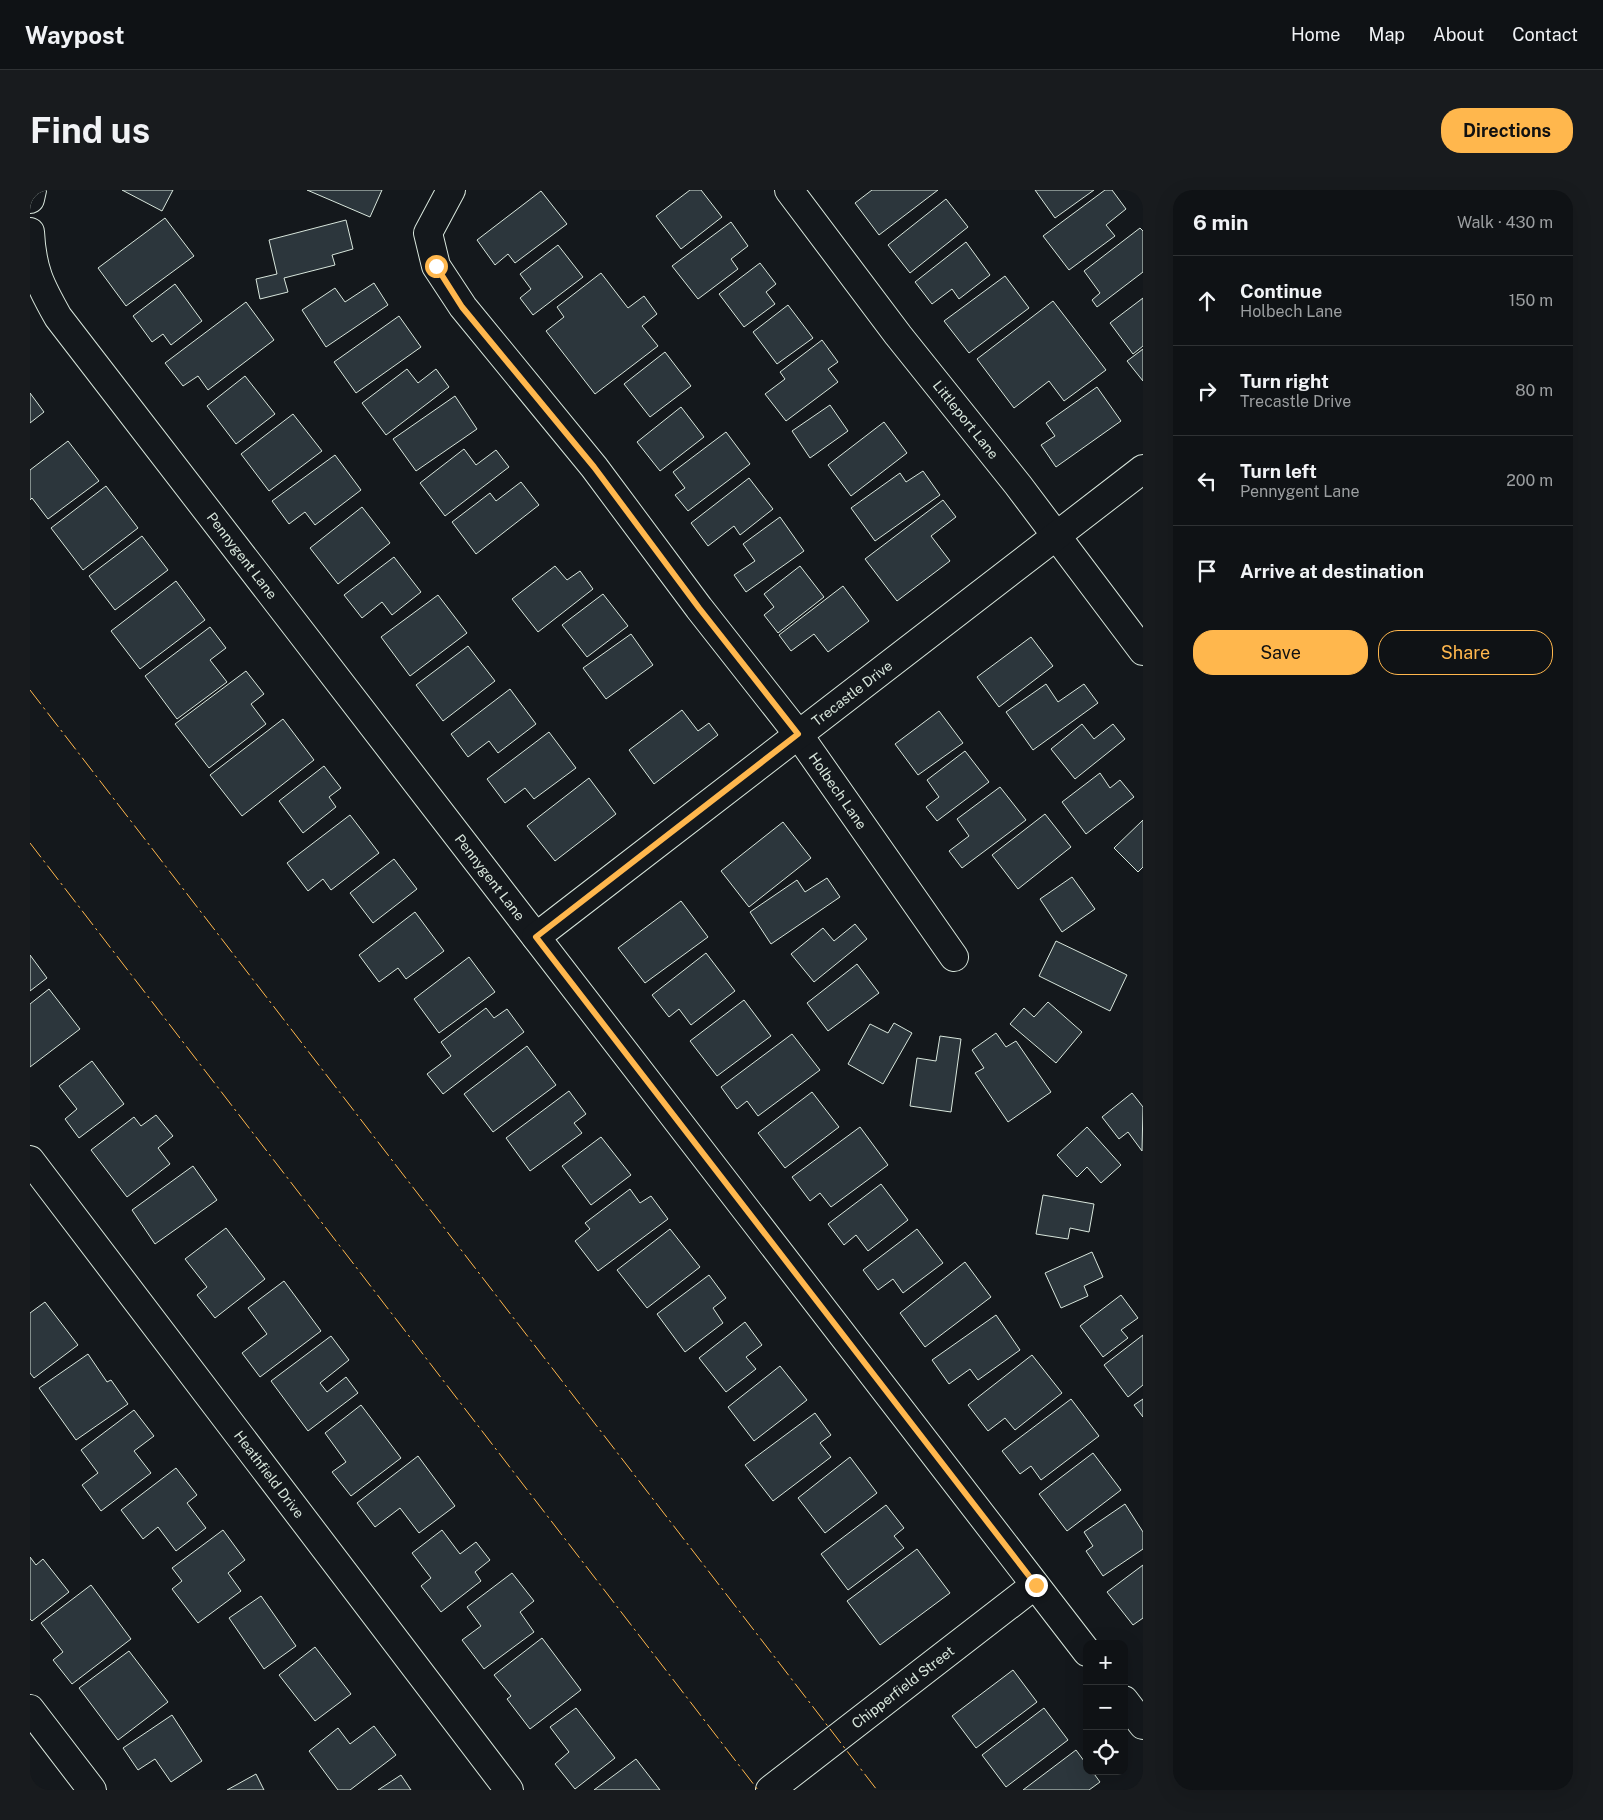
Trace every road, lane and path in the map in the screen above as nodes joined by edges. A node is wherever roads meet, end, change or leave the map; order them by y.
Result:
1 (32, 190) edge
2 (451, 190) edge
3 (788, 190) edge
4 (30, 199) edge
5 (30, 232) edge
6 (1143, 469) edge
7 (1056, 536) junction
8 (1143, 651) edge
9 (798, 734) junction
10 (536, 937) junction
11 (954, 956) dead end
12 (30, 1160) edge
13 (1036, 1585) junction
14 (1083, 1647) edge
15 (1128, 1705) edge
16 (30, 1709) edge
17 (1143, 1725) edge
18 (92, 1790) edge
19 (509, 1790) edge
20 (770, 1790) edge

1 - 4 street
2 - 9 street, Holbech Lane
3 - 7 street, Littleport Lane
5 - 10 street, Pennygent Lane
6 - 7 street, Trecastle Drive
7 - 8 street, Littleport Lane
7 - 9 street, Trecastle Drive
9 - 10 street, Trecastle Drive
9 - 11 street, Holbech Lane
10 - 13 street, Pennygent Lane
12 - 19 street, Heathfield Drive
13 - 14 street, Pennygent Lane
13 - 20 street, Chipperfield Street
15 - 17 street
16 - 18 street

